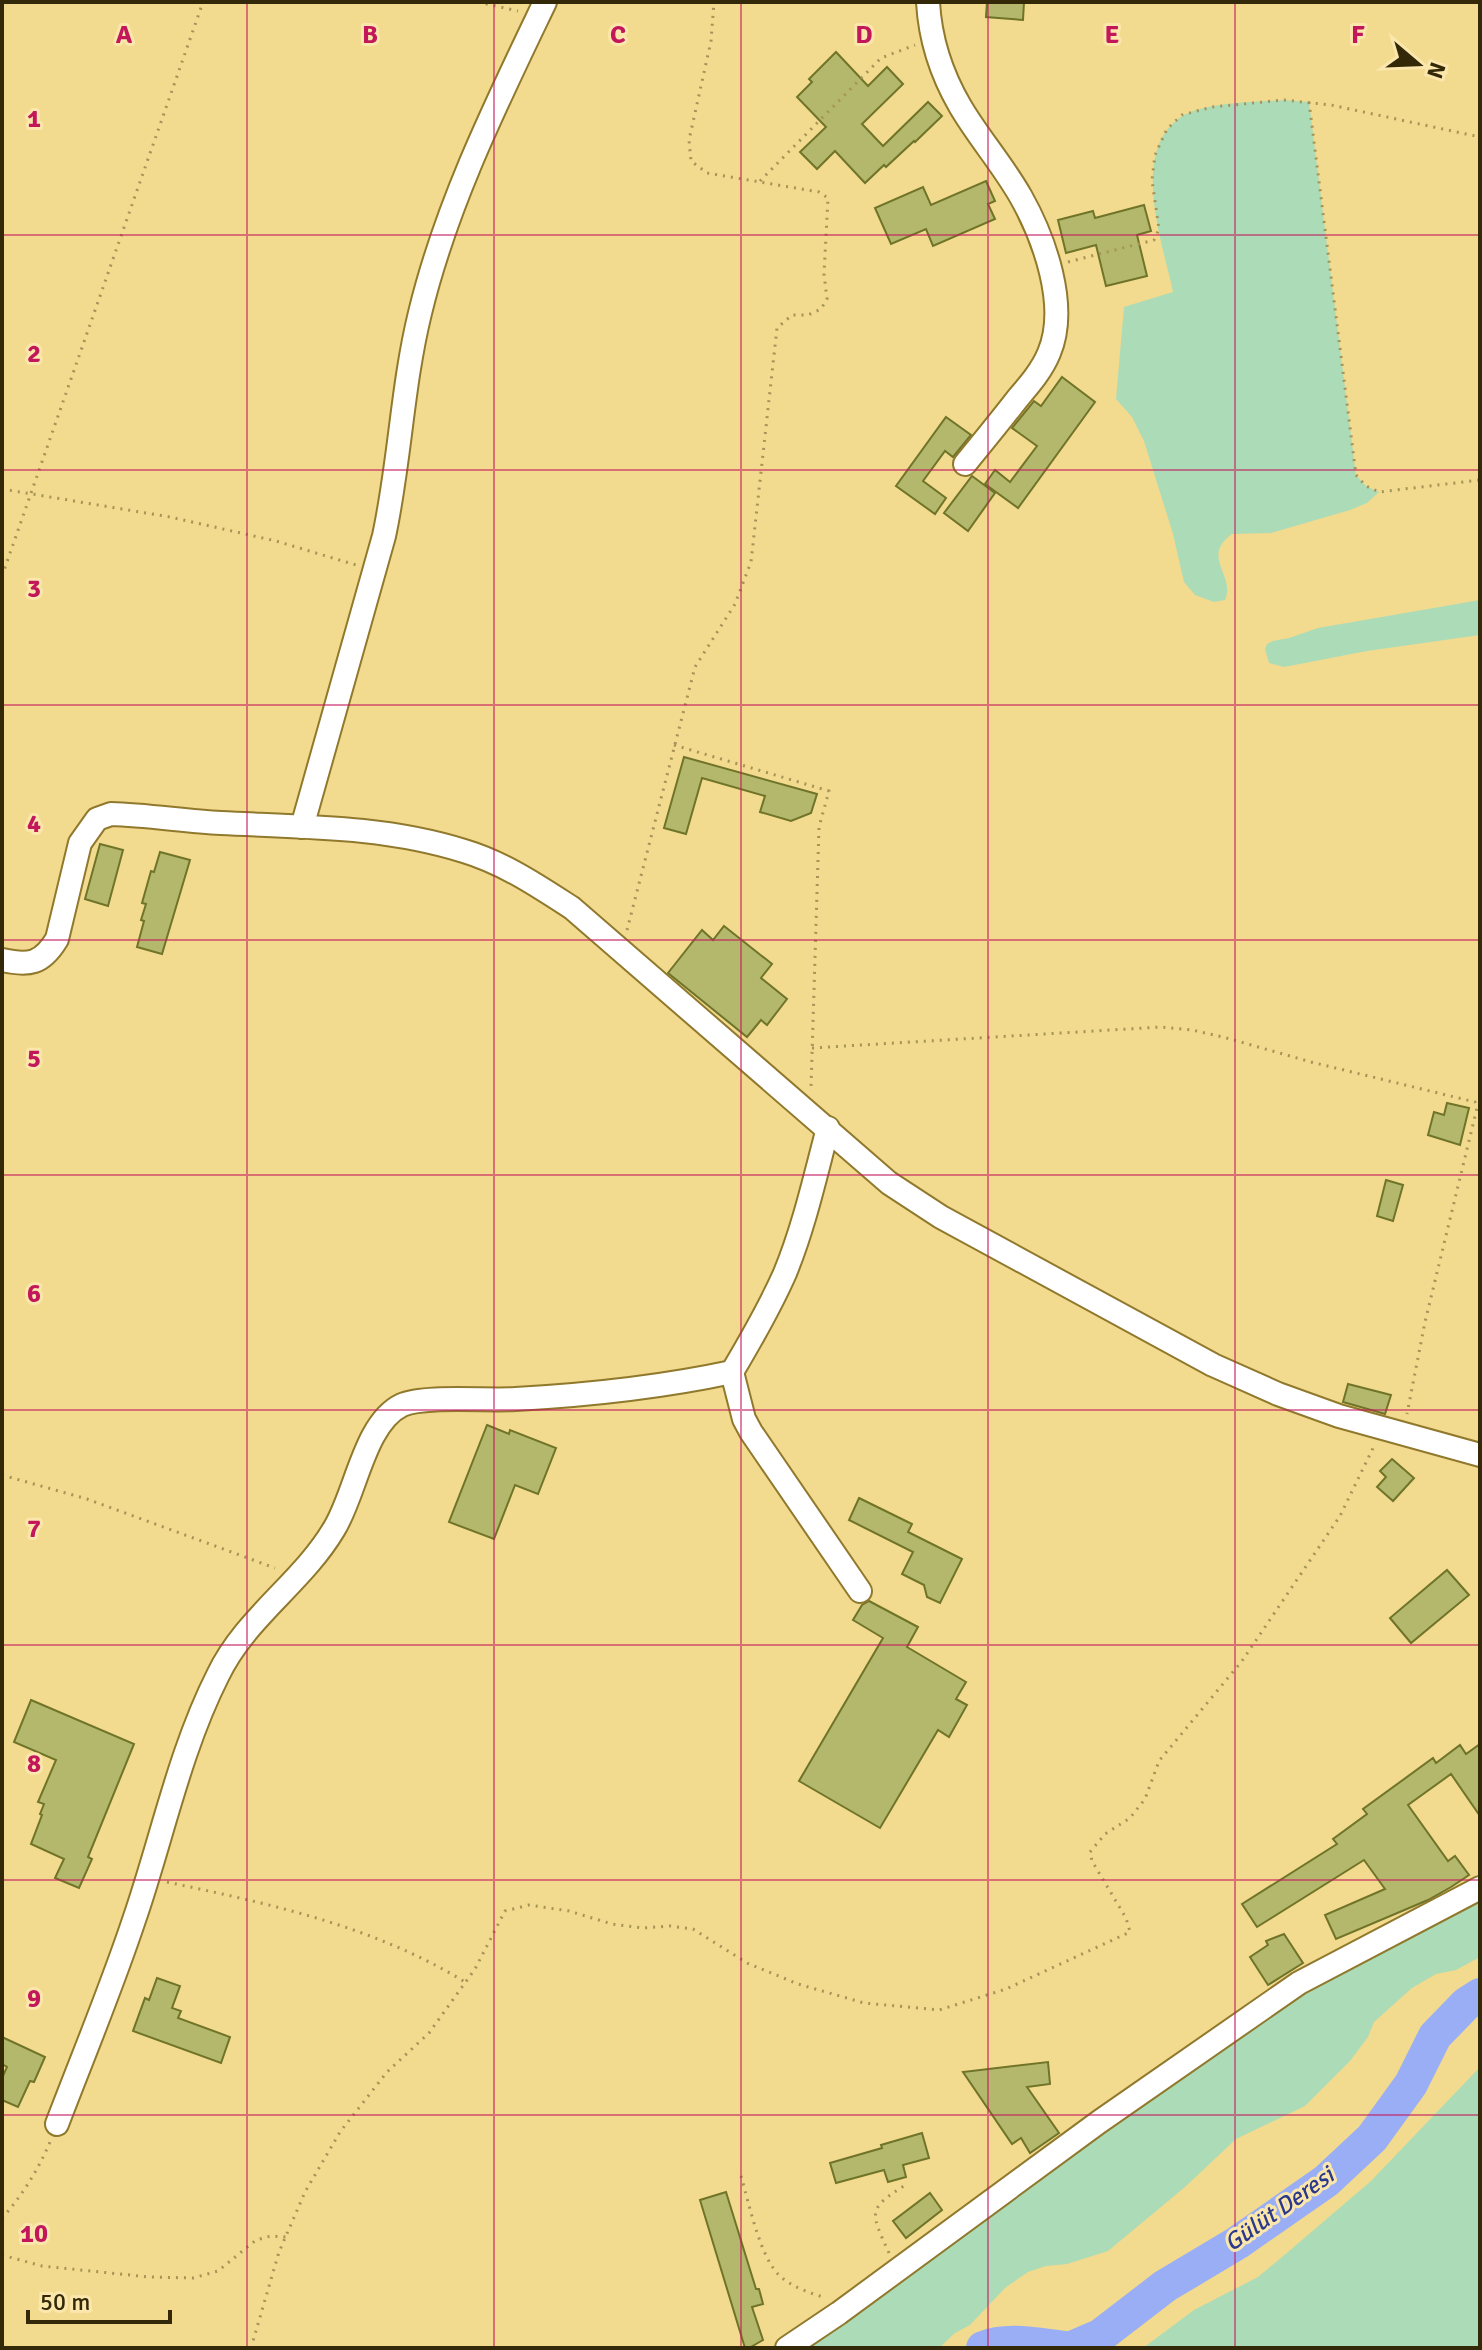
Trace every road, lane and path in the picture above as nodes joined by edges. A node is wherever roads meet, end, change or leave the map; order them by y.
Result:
1 (203, 2) edge
2 (478, 2) edge
3 (714, 2) edge
4 (928, 2) edge
5 (542, 9) edge
6 (933, 38) junction
7 (1309, 102) junction
8 (1480, 137) edge
9 (758, 182) junction
10 (1049, 267) junction
11 (965, 464) dead end
12 (1480, 480) edge
13 (2, 489) edge
14 (32, 494) junction
15 (374, 570) junction
16 (2, 576) edge
17 (674, 745) junction
18 (302, 827) junction
19 (622, 950) junction
20 (2, 960) edge
21 (812, 1048) junction
22 (1479, 1106) edge
23 (811, 1113) junction
24 (828, 1128) junction
25 (732, 1372) junction
26 (1393, 1431) junction
27 (1480, 1455) edge
28 (2, 1475) edge
29 (298, 1577) junction
30 (860, 1591) dead end
31 (147, 1878) junction
32 (1480, 1888) edge
33 (465, 1982) junction
34 (57, 2124) joint
35 (741, 2176) dead end
36 (907, 2184) dead end
37 (2, 2218) edge
38 (286, 2237) junction
39 (2, 2255) edge
40 (897, 2270) junction
41 (851, 2304) junction
42 (251, 2348) edge
43 (787, 2348) edge

1 - 14 path
2 - 5 path
3 - 9 path
4 - 6 street
5 - 15 street
6 - 9 path
6 - 10 street
7 - 8 path
7 - 10 path
7 - 12 path
9 - 17 path
10 - 11 street
13 - 14 path
14 - 15 path
14 - 16 path
15 - 18 street
17 - 19 path
17 - 21 path
18 - 19 street
18 - 20 street
19 - 23 street
21 - 22 path
21 - 23 path
22 - 26 path
23 - 24 street
24 - 25 street
24 - 26 street
25 - 29 street
25 - 30 street
26 - 27 street
26 - 33 path
28 - 29 path
29 - 31 street
31 - 33 path
31 - 34 street
32 - 40 street
33 - 38 path
34 - 37 path
35 - 41 path
36 - 40 path
38 - 39 path
38 - 42 path
40 - 41 street
41 - 43 street

